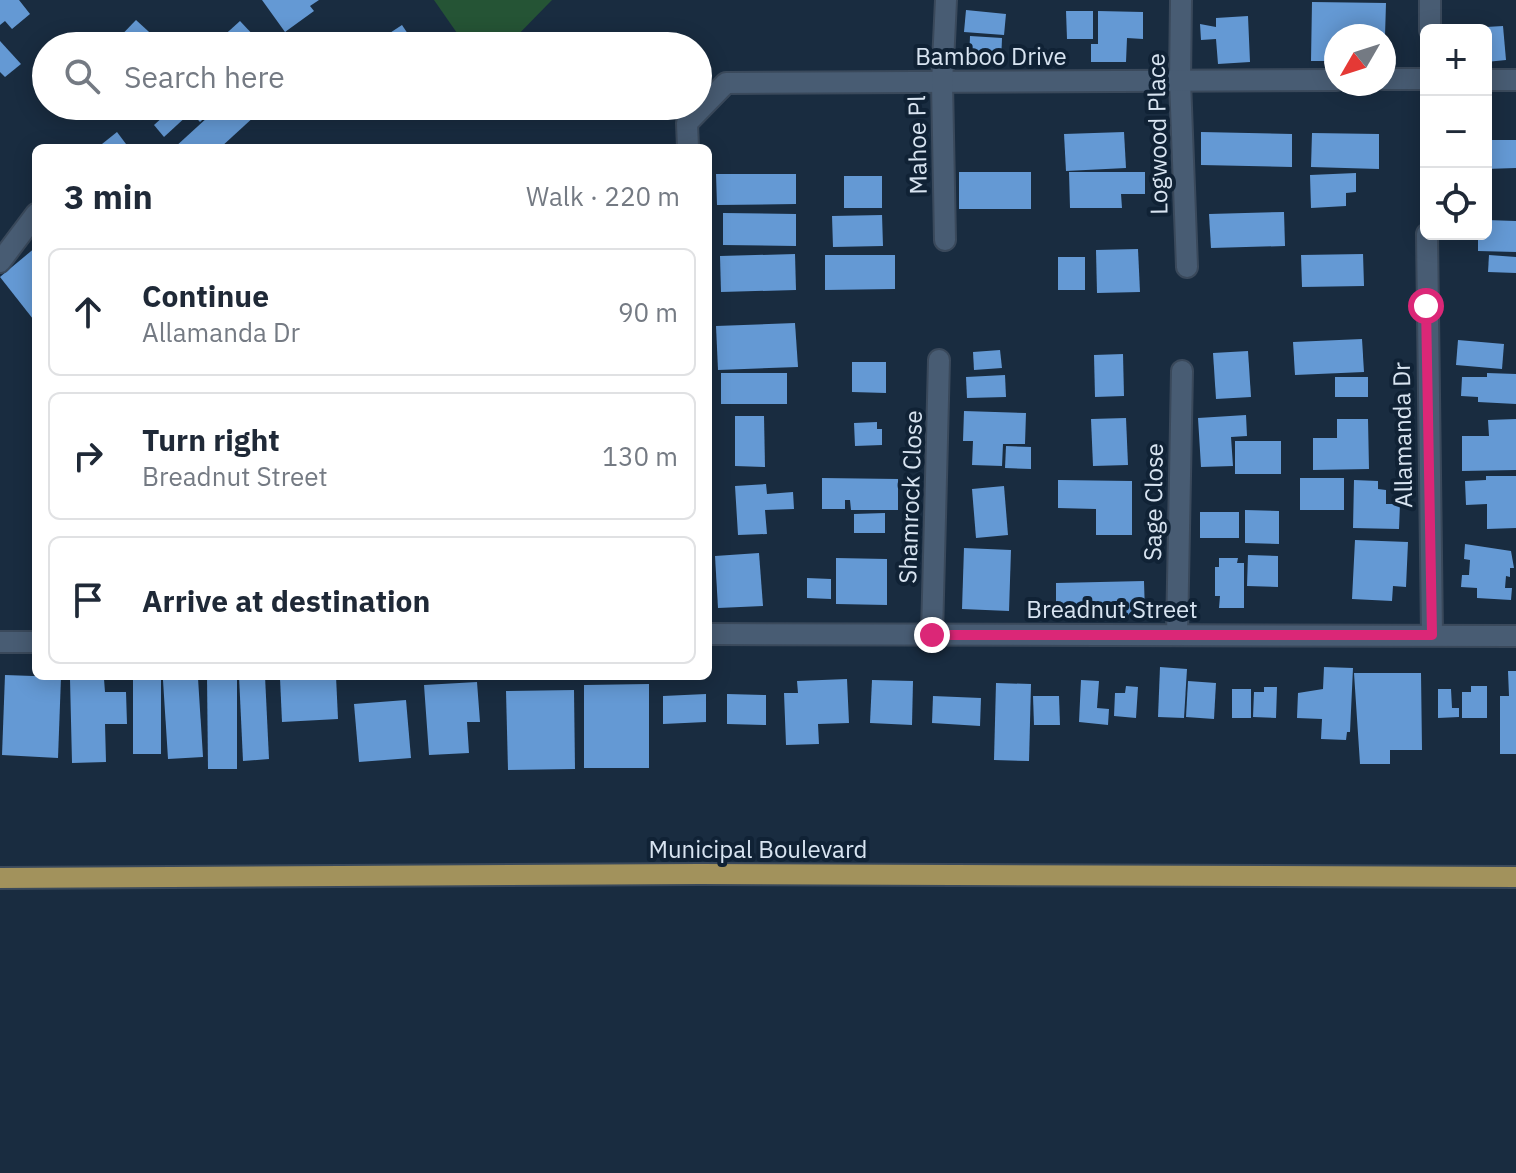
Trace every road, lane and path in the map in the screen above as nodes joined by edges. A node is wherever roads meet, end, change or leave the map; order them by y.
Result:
1 (946, 0) edge
2 (1181, 0) edge
3 (1430, 0) edge
4 (1430, 24) edge
5 (1396, 79) edge
6 (1420, 79) edge
7 (1324, 80) edge
8 (1492, 80) edge
9 (1516, 80) edge
10 (1180, 81) junction
11 (942, 83) junction
12 (712, 97) edge
13 (690, 120) edge
14 (688, 144) edge
15 (32, 219) edge
16 (945, 240) dead end
17 (1427, 240) edge
18 (0, 262) edge
19 (1187, 267) dead end
20 (939, 360) dead end
21 (1182, 371) dead end
22 (712, 634) edge
23 (932, 635) junction
24 (1177, 635) junction
25 (1432, 635) junction
26 (1516, 636) edge
27 (0, 642) edge
28 (32, 642) edge
29 (1516, 877) edge
30 (0, 878) edge

1 - 11 street, Mahoe Pl
2 - 10 street, Logwood Place
3 - 4 street
5 - 6 street
7 - 10 street, Bamboo Drive
8 - 9 street
10 - 11 street, Bamboo Drive
10 - 19 street, Logwood Place
11 - 12 street, Bamboo Drive
11 - 16 street, Mahoe Pl
13 - 14 street, Bamboo Drive
15 - 18 street
17 - 25 street, Allamanda Dr
20 - 23 street, Shamrock Close
21 - 24 street, Sage Close
22 - 23 street, Breadnut Street
23 - 24 street, Breadnut Street
24 - 25 street, Breadnut Street
25 - 26 street, Breadnut Street
27 - 28 street
29 - 30 main road, Municipal Boulevard

